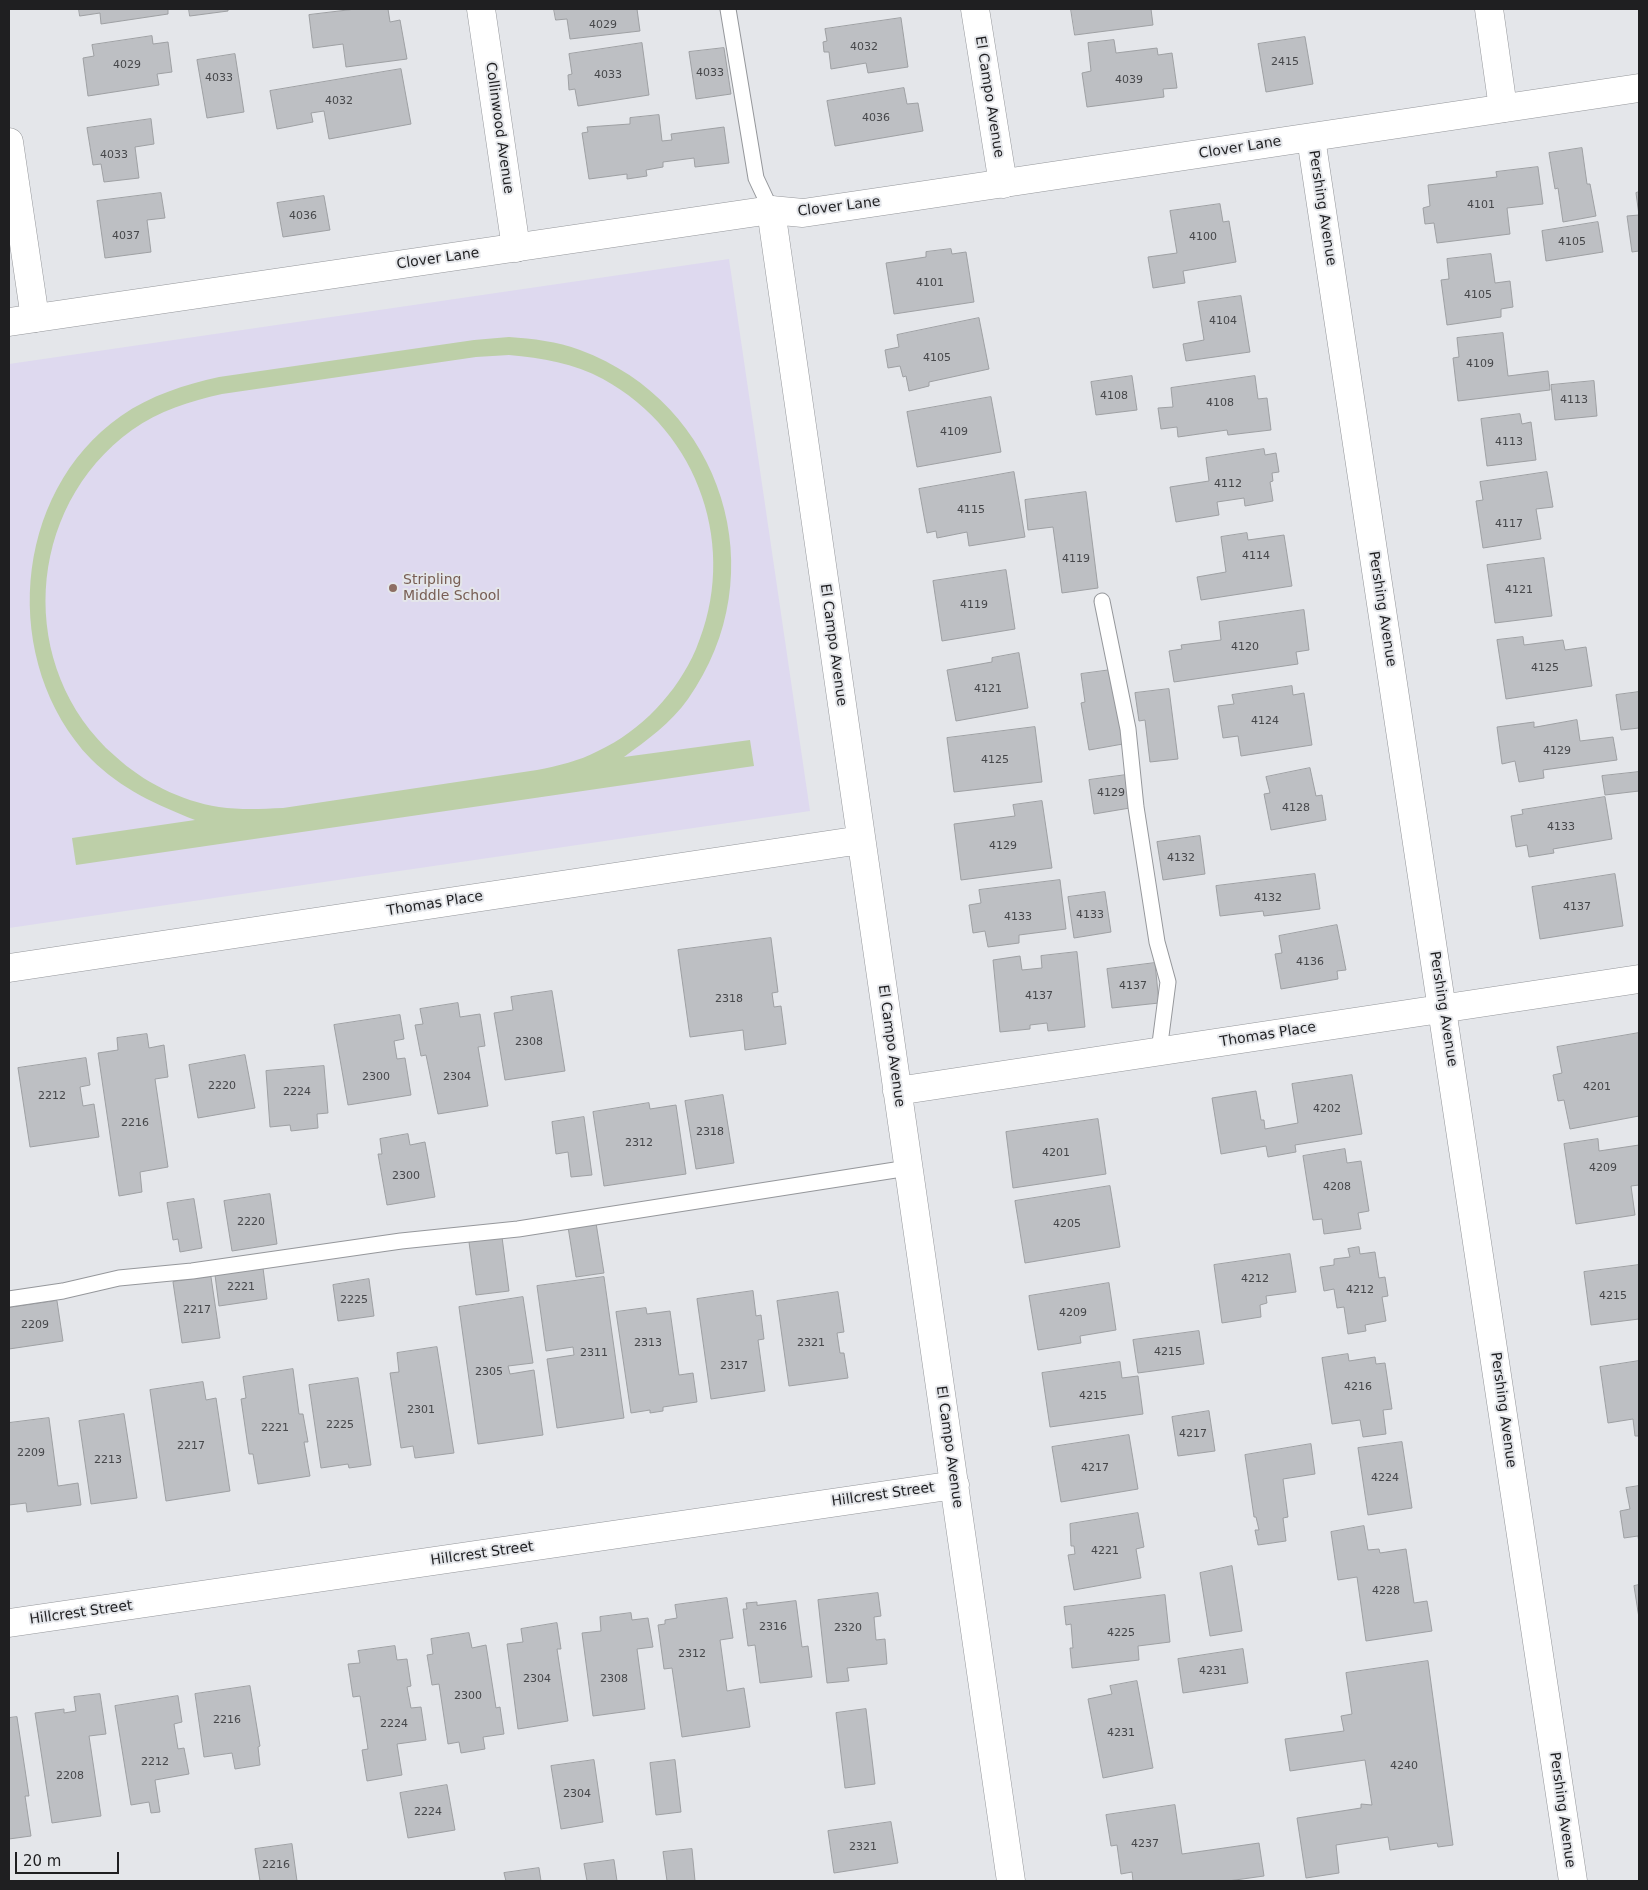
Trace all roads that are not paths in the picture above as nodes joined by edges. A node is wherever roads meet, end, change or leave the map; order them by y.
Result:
1 (481, 9) edge
2 (728, 9) edge
3 (975, 9) edge
4 (1489, 9) edge
5 (1639, 88) edge
6 (1503, 108) junction
7 (1311, 138) junction
8 (9, 142) edge
9 (1003, 184) junction
10 (771, 210) junction
11 (516, 248) junction
12 (35, 318) junction
13 (9, 322) edge
14 (1102, 601) dead end
15 (861, 840) junction
16 (9, 968) edge
17 (1639, 979) edge
18 (1443, 1008) junction
19 (1159, 1051) junction
20 (897, 1091) junction
21 (908, 1168) junction
22 (9, 1299) edge
23 (955, 1485) junction
24 (9, 1623) edge
25 (1011, 1881) edge
26 (1573, 1881) edge

1 - 11 street, Collinwood Avenue
2 - 10 lane
3 - 9 street, El Campo Avenue
4 - 6 street
5 - 6 street, Clover Lane
6 - 7 street, Clover Lane
7 - 9 street, Clover Lane
7 - 18 street, Pershing Avenue
8 - 12 street
9 - 10 street, Clover Lane
10 - 11 street, Clover Lane
10 - 15 street, El Campo Avenue
11 - 12 street, Clover Lane
12 - 13 street, Clover Lane
14 - 19 lane
15 - 16 street, Thomas Place
15 - 20 street, El Campo Avenue
17 - 18 street, Thomas Place
18 - 19 street, Thomas Place
18 - 26 street, Pershing Avenue
19 - 20 street, Thomas Place
20 - 21 street, El Campo Avenue
21 - 22 lane
21 - 23 street, El Campo Avenue
23 - 24 street, Hillcrest Street
23 - 25 street, El Campo Avenue

